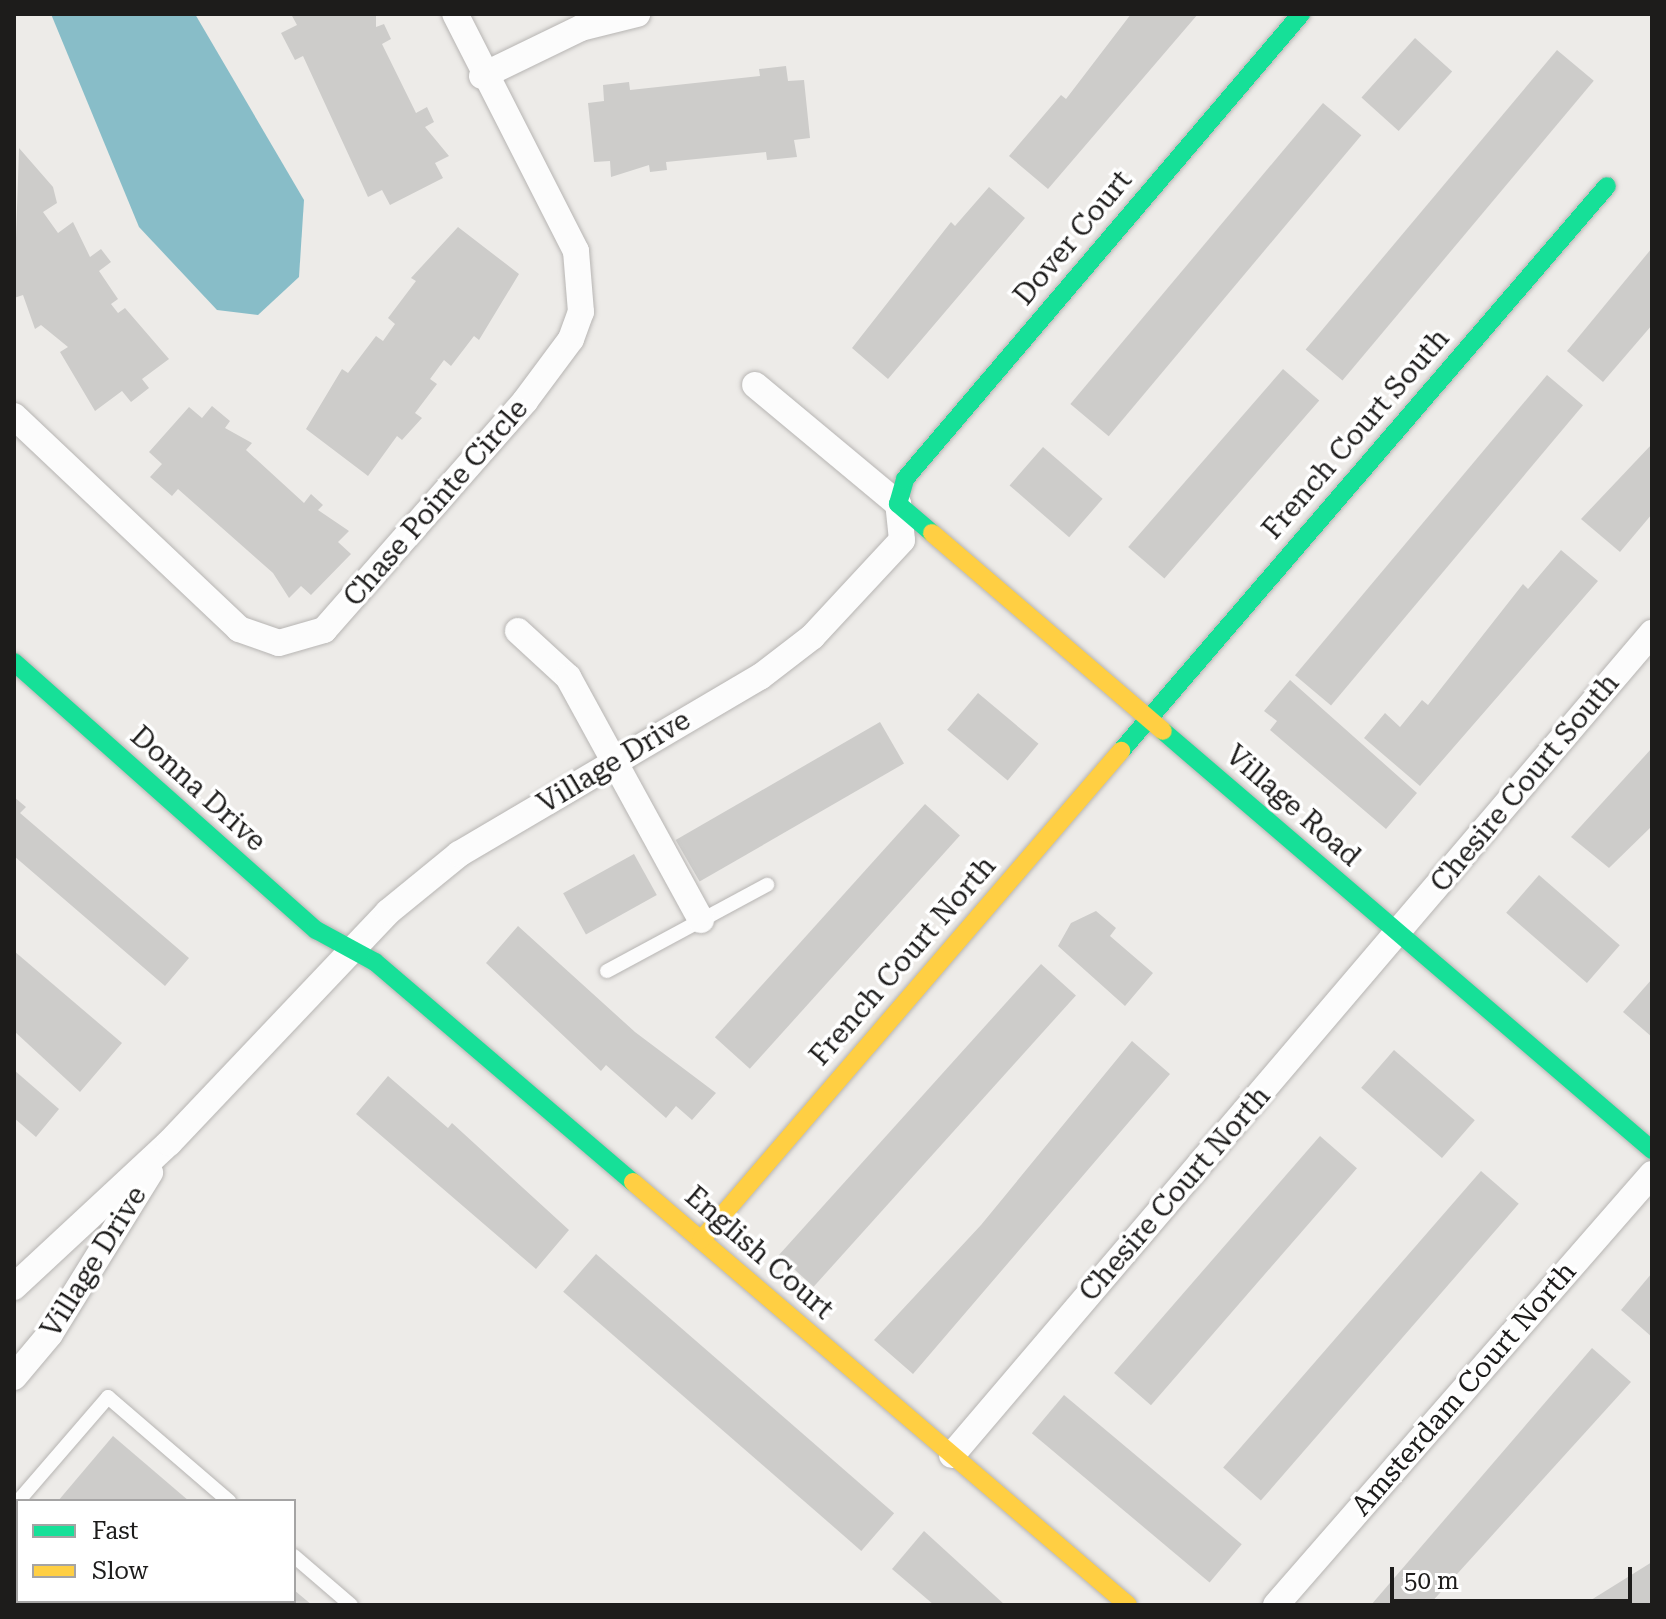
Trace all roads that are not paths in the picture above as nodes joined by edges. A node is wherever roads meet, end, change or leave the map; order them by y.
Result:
1 (455, 14) edge
2 (637, 14) edge
3 (1301, 14) edge
4 (482, 76) junction
5 (1607, 186) dead end
6 (755, 385) dead end
7 (14, 416) edge
8 (898, 504) junction
9 (518, 631) dead end
10 (1652, 633) edge
11 (14, 662) edge
12 (1148, 718) junction
13 (614, 761) junction
14 (767, 885) dead end
15 (701, 920) junction
16 (1399, 932) junction
17 (351, 948) junction
18 (607, 971) dead end
19 (169, 1143) junction
20 (1652, 1150) edge
21 (1652, 1174) edge
22 (701, 1240) junction
23 (14, 1287) edge
24 (14, 1377) edge
25 (952, 1455) junction
26 (20, 1499) edge
27 (227, 1499) edge
28 (296, 1558) edge
29 (351, 1605) edge
30 (1128, 1605) edge
31 (1276, 1605) edge

1 - 4 street, Chase Pointe Circle
2 - 4 street
3 - 8 street, Dover Court
4 - 7 street, Chase Pointe Circle
5 - 12 street, French Court South
6 - 8 street
8 - 12 street, Village Road
8 - 13 street, Village Drive
9 - 13 street
10 - 16 street, Chesire Court South
11 - 17 street, Donna Drive
12 - 16 street, Village Road
12 - 22 street, French Court North
13 - 15 street
13 - 17 street, Village Drive
14 - 15 lane
15 - 18 lane
16 - 20 street, Village Road
16 - 25 street, Chesire Court North
17 - 19 street, Village Drive
17 - 22 street, English Court
19 - 23 street, Village Drive
19 - 24 street, Village Drive
21 - 31 street, Amsterdam Court North
22 - 25 street, English Court
25 - 30 street, English Court
26 - 27 lane
28 - 29 lane

